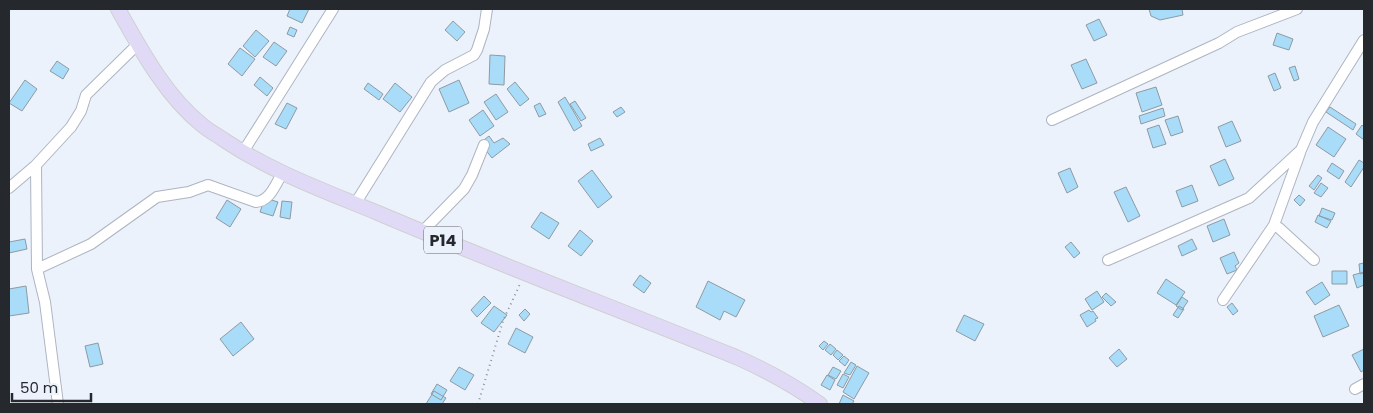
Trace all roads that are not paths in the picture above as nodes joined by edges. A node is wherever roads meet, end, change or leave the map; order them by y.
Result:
1 (118, 9) edge
2 (333, 9) edge
3 (488, 9) edge
4 (1298, 9) edge
5 (1364, 40) edge
6 (138, 44) junction
7 (1052, 120) dead end
8 (484, 145) dead end
9 (1301, 150) junction
10 (243, 152) junction
11 (36, 165) junction
12 (282, 174) junction
13 (9, 188) edge
14 (355, 204) junction
15 (1274, 225) junction
16 (422, 232) junction
17 (1108, 260) dead end
18 (1314, 260) dead end
19 (37, 269) junction
20 (1223, 300) dead end
21 (58, 404) edge
22 (820, 404) edge

1 - 6 main road, P14
2 - 10 street
3 - 14 street
4 - 7 street
5 - 9 street
6 - 10 main road, P14
6 - 11 street
8 - 16 street
9 - 15 street
9 - 17 street
10 - 12 main road, P14
11 - 13 street
11 - 19 street
12 - 14 main road, P14
12 - 19 street
14 - 16 main road, P14
15 - 18 street
15 - 20 street
16 - 22 main road, P14
19 - 21 street

